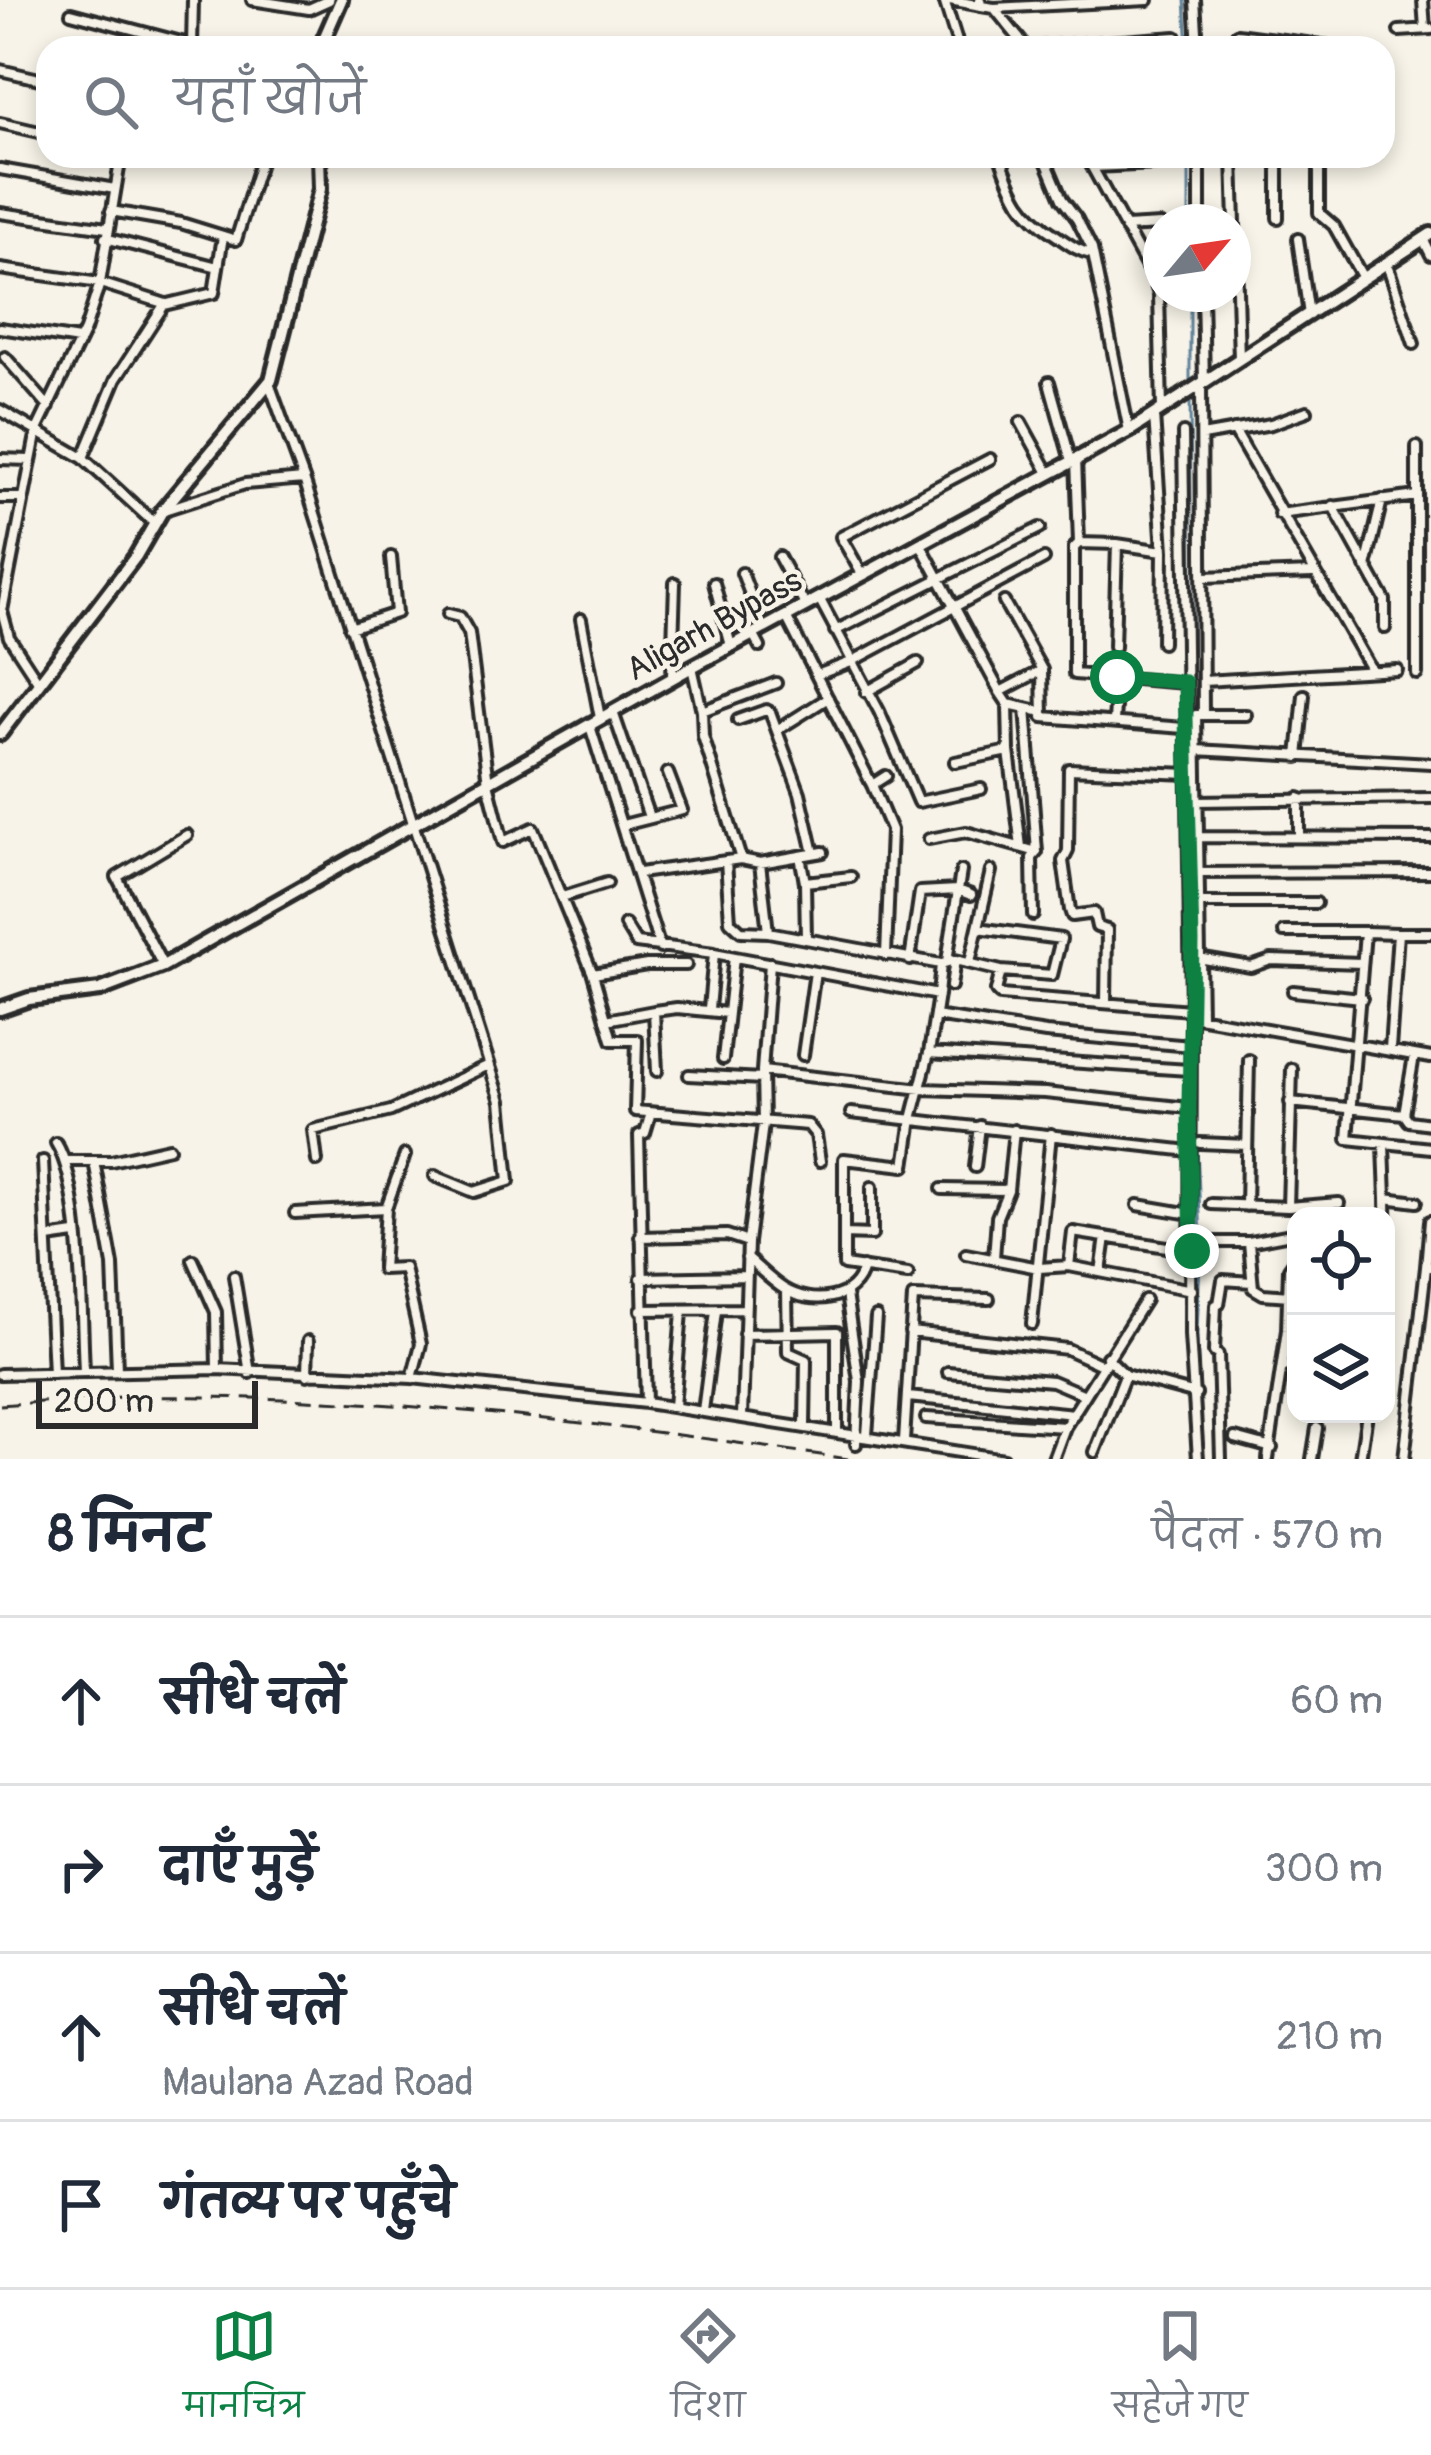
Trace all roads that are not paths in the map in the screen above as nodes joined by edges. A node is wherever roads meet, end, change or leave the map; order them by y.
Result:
1 (193, 0) edge
2 (252, 0) edge
3 (328, 0) edge
4 (341, 0) edge
5 (947, 0) edge
6 (1148, 0) edge
7 (1195, 0) edge
8 (1423, 0) edge
9 (980, 3) edge
10 (994, 8) junction
11 (71, 13) dead end
12 (1428, 29) edge
13 (1400, 31) dead end
14 (153, 36) edge
15 (192, 36) edge
16 (325, 36) edge
17 (956, 36) edge
18 (1018, 36) edge
19 (1197, 36) edge
20 (0, 70) edge
21 (36, 78) edge
22 (0, 124) edge
23 (36, 132) edge
24 (119, 168) edge
25 (259, 168) edge
26 (319, 168) edge
27 (1005, 168) edge
28 (1049, 168) edge
29 (1093, 168) edge
30 (1200, 168) edge
31 (1234, 168) edge
32 (1278, 168) edge
33 (1319, 168) edge
34 (0, 169) edge
35 (115, 189) junction
36 (1200, 204) edge
37 (111, 211) junction
38 (0, 213) edge
39 (1278, 218) dead end
40 (1143, 226) edge
41 (1124, 227) junction
42 (106, 233) junction
43 (223, 236) junction
44 (1427, 236) edge
45 (1298, 239) dead end
46 (1093, 254) junction
47 (1431, 255) edge
48 (1387, 264) junction
49 (218, 267) junction
50 (0, 269) edge
51 (1364, 279) junction
52 (100, 283) junction
53 (166, 304) junction
54 (1202, 312) edge
55 (1309, 315) junction
56 (0, 328) edge
57 (79, 340) junction
58 (1414, 344) dead end
59 (4, 357) dead end
60 (1239, 361) junction
61 (269, 382) junction
62 (1048, 382) dead end
63 (1201, 385) junction
64 (50, 406) junction
65 (0, 410) edge
66 (1307, 411) dead end
67 (1158, 413) junction
68 (1021, 422) dead end
69 (37, 430) junction
70 (1129, 430) junction
71 (1234, 430) junction
72 (1183, 433) dead end
73 (1202, 436) junction
74 (1417, 447) dead end
75 (82, 458) junction
76 (0, 459) edge
77 (990, 459) dead end
78 (1073, 459) junction
79 (30, 460) junction
80 (1049, 472) junction
81 (304, 479) junction
82 (1417, 496) junction
83 (0, 498) edge
84 (24, 498) junction
85 (1382, 500) junction
86 (1333, 506) junction
87 (162, 511) junction
88 (1279, 514) junction
89 (154, 523) junction
90 (1040, 528) dead end
91 (920, 543) junction
92 (1079, 543) junction
93 (1117, 544) junction
94 (1163, 551) junction
95 (391, 557) dead end
96 (779, 557) dead end
97 (1044, 559) dead end
98 (1366, 567) junction
99 (742, 573) dead end
100 (1312, 573) junction
101 (862, 574) junction
102 (1204, 577) junction
103 (939, 579) junction
104 (1417, 582) junction
105 (675, 583) dead end
106 (714, 583) dead end
107 (1431, 583) edge
108 (819, 598) junction
109 (1004, 602) dead end
110 (806, 605) junction
111 (954, 606) junction
112 (1, 613) edge
113 (448, 614) dead end
114 (786, 616) junction
115 (581, 619) dead end
116 (350, 628) junction
117 (1385, 628) dead end
118 (758, 631) junction
119 (835, 631) junction
120 (1162, 643) dead end
121 (731, 646) junction
122 (760, 647) dead end
123 (1114, 647) dead end
124 (851, 662) junction
125 (918, 663) dead end
126 (692, 667) junction
127 (1042, 670) junction
128 (1397, 670) dead end
129 (1372, 671) junction
130 (1417, 674) dead end
131 (817, 675) junction
132 (1117, 677) junction
133 (672, 679) junction
134 (1203, 681) junction
135 (1185, 682) junction
136 (776, 683) dead end
137 (40, 684) junction
138 (866, 692) junction
139 (1000, 692) junction
140 (1304, 695) dead end
141 (828, 698) junction
142 (1008, 704) junction
143 (1026, 708) junction
144 (702, 711) junction
145 (613, 712) junction
146 (1043, 712) junction
147 (1203, 715) junction
148 (1246, 715) dead end
149 (738, 720) dead end
150 (1114, 722) junction
151 (595, 723) junction
152 (1184, 728) junction
153 (777, 730) junction
154 (0, 734) edge
155 (1196, 750) junction
156 (1009, 751) junction
157 (1298, 757) junction
158 (955, 762) dead end
159 (1431, 763) edge
160 (668, 773) dead end
161 (1189, 773) junction
162 (886, 776) dead end
163 (488, 783) junction
164 (872, 785) junction
165 (981, 789) dead end
166 (1299, 798) junction
167 (1431, 798) edge
168 (1196, 801) junction
169 (649, 817) junction
170 (415, 825) junction
171 (623, 825) junction
172 (187, 835) dead end
173 (1197, 837) junction
174 (1299, 837) junction
175 (1431, 838) edge
176 (929, 839) dead end
177 (1021, 847) junction
178 (1037, 851) junction
179 (800, 856) junction
180 (741, 860) junction
181 (726, 861) junction
182 (760, 863) junction
183 (961, 871) dead end
184 (991, 871) dead end
185 (1431, 872) edge
186 (639, 873) junction
187 (1198, 873) junction
188 (851, 877) dead end
189 (806, 882) junction
190 (607, 883) dead end
191 (958, 890) junction
192 (971, 895) dead end
193 (562, 897) junction
194 (1198, 903) junction
195 (1316, 903) dead end
196 (1033, 915) dead end
197 (625, 926) dead end
198 (978, 928) junction
199 (768, 932) junction
200 (1284, 932) dead end
201 (1365, 932) junction
202 (1398, 933) junction
203 (1431, 933) edge
204 (806, 938) junction
205 (660, 948) junction
206 (714, 953) junction
207 (886, 955) junction
208 (734, 957) junction
209 (1198, 958) junction
210 (910, 959) junction
211 (948, 962) junction
212 (970, 962) junction
213 (770, 963) junction
214 (1363, 963) junction
215 (686, 965) dead end
216 (163, 966) junction
217 (1001, 971) junction
218 (815, 972) junction
219 (593, 974) junction
220 (951, 986) dead end
221 (1293, 991) dead end
222 (938, 995) junction
223 (1362, 998) junction
224 (1106, 1003) junction
225 (0, 1009) edge
226 (709, 1009) junction
227 (654, 1011) junction
228 (727, 1013) junction
229 (1195, 1015) junction
230 (935, 1016) junction
231 (606, 1020) junction
232 (1357, 1043) junction
233 (1191, 1046) junction
234 (1390, 1049) junction
235 (929, 1053) junction
236 (802, 1055) dead end
237 (1414, 1056) junction
238 (1431, 1058) edge
239 (723, 1059) dead end
240 (1249, 1060) dead end
241 (489, 1065) junction
242 (1189, 1070) junction
243 (1292, 1070) dead end
244 (657, 1071) dead end
245 (689, 1075) dead end
246 (762, 1075) junction
247 (922, 1089) junction
248 (1290, 1102) junction
249 (1189, 1108) junction
250 (1351, 1108) junction
251 (651, 1113) junction
252 (851, 1113) dead end
253 (1404, 1114) junction
254 (912, 1119) junction
255 (763, 1124) junction
256 (1431, 1124) edge
257 (980, 1126) junction
258 (1014, 1130) junction
259 (1051, 1134) junction
260 (56, 1143) dead end
261 (1200, 1143) dead end
262 (1247, 1145) junction
263 (1384, 1145) junction
264 (170, 1148) dead end
265 (1431, 1148) edge
266 (1190, 1150) junction
267 (405, 1155) dead end
268 (43, 1161) dead end
269 (94, 1161) junction
270 (316, 1161) dead end
271 (820, 1161) dead end
272 (68, 1162) junction
273 (975, 1167) dead end
274 (435, 1176) dead end
275 (872, 1187) dead end
276 (942, 1189) dead end
277 (1008, 1190) junction
278 (1386, 1198) junction
279 (1417, 1202) dead end
280 (1339, 1203) dead end
281 (1211, 1204) dead end
282 (1138, 1205) dead end
283 (1246, 1206) junction
284 (1288, 1207) junction
285 (1386, 1207) edge
286 (386, 1208) junction
287 (295, 1213) dead end
288 (1191, 1214) junction
289 (1430, 1221) edge
290 (75, 1234) junction
291 (844, 1234) junction
292 (1287, 1235) edge
293 (640, 1237) junction
294 (1106, 1237) junction
295 (48, 1238) junction
296 (748, 1242) junction
297 (1210, 1242) dead end
298 (1250, 1243) junction
299 (1192, 1251) junction
300 (965, 1254) dead end
301 (747, 1258) junction
302 (994, 1258) junction
303 (193, 1260) dead end
304 (1070, 1266) junction
305 (863, 1267) junction
306 (1429, 1267) edge
307 (1039, 1268) junction
308 (1101, 1272) junction
309 (908, 1274) dead end
310 (234, 1276) dead end
311 (746, 1276) junction
312 (640, 1278) junction
313 (1252, 1282) junction
314 (1192, 1290) junction
315 (787, 1292) junction
316 (1287, 1293) edge
317 (846, 1294) junction
318 (989, 1299) dead end
319 (1145, 1300) dead end
320 (745, 1309) junction
321 (641, 1310) junction
322 (716, 1310) junction
323 (682, 1312) junction
324 (876, 1317) dead end
325 (1032, 1324) dead end
326 (910, 1332) junction
327 (788, 1333) junction
328 (744, 1334) junction
329 (308, 1341) dead end
330 (1287, 1348) edge
331 (1105, 1361) junction
332 (1282, 1366) junction
333 (1287, 1366) edge
334 (117, 1370) junction
335 (217, 1370) junction
336 (84, 1371) junction
337 (949, 1372) dead end
338 (52, 1373) junction
339 (250, 1373) junction
340 (0, 1374) edge
341 (1125, 1375) junction
342 (307, 1376) junction
343 (412, 1378) junction
344 (1085, 1394) junction
345 (1196, 1394) junction
346 (908, 1396) junction
347 (646, 1403) junction
348 (674, 1407) junction
349 (703, 1411) junction
350 (1075, 1414) junction
351 (742, 1418) junction
352 (926, 1418) dead end
353 (1366, 1423) edge
354 (806, 1426) junction
355 (1065, 1427) junction
356 (1317, 1428) dead end
357 (837, 1431) junction
358 (860, 1438) junction
359 (1235, 1438) dead end
360 (904, 1441) junction
361 (1272, 1448) junction
362 (1095, 1452) dead end
363 (1004, 1459) edge
364 (1053, 1459) edge
365 (1198, 1459) edge
366 (1221, 1459) edge
367 (1268, 1459) edge
368 (1312, 1459) edge
369 (1360, 1459) edge
370 (1404, 1459) edge

1 - 15 street
2 - 3 street
4 - 16 main road
5 - 9 street
5 - 17 street
6 - 10 street
7 - 19 street
8 - 12 street
9 - 10 street
10 - 18 street
11 - 14 street
12 - 13 street
20 - 21 street
22 - 23 street
24 - 35 street
25 - 43 street
26 - 61 main road
27 - 46 street
28 - 46 street
29 - 41 street
30 - 36 street
31 - 60 street
32 - 39 street
33 - 51 street
34 - 35 street
35 - 37 street
37 - 42 street
37 - 43 street
38 - 42 street
40 - 41 street
41 - 67 street
42 - 49 street
42 - 52 street
43 - 49 street
44 - 47 street
44 - 48 main road, Aligarh Bypass
45 - 55 street
46 - 70 street
48 - 51 main road, Aligarh Bypass
48 - 58 street
49 - 53 street
50 - 52 street
51 - 55 main road, Aligarh Bypass
52 - 53 street
52 - 57 street
53 - 75 street
54 - 63 street
55 - 60 main road, Aligarh Bypass
56 - 57 street
57 - 64 street
59 - 64 street
60 - 63 main road, Aligarh Bypass
61 - 81 street
61 - 87 main road
62 - 78 street
63 - 67 main road, Aligarh Bypass
63 - 73 street
64 - 69 street
65 - 69 street
66 - 71 street
67 - 70 main road, Aligarh Bypass
67 - 94 street
68 - 80 street
69 - 75 street
69 - 79 street
70 - 78 main road, Aligarh Bypass
71 - 73 street
71 - 88 street
72 - 135 street
73 - 102 street
74 - 82 street
75 - 89 street
76 - 79 street
77 - 101 street
78 - 80 main road, Aligarh Bypass
78 - 92 street
79 - 84 street
80 - 91 main road, Aligarh Bypass
81 - 87 street
81 - 116 street
82 - 85 street
82 - 104 street
83 - 84 street
84 - 112 street
85 - 86 street
85 - 98 street
86 - 88 street
86 - 98 street
87 - 89 main road
88 - 100 street
89 - 137 main road
90 - 103 street
91 - 101 main road, Aligarh Bypass
91 - 103 street
92 - 93 street
92 - 132 street
93 - 94 street
93 - 123 street
94 - 120 street
95 - 116 street
96 - 110 street
97 - 111 street
98 - 117 street
99 - 118 street
100 - 102 street
100 - 129 street
101 - 108 main road, Aligarh Bypass
102 - 134 street
103 - 111 street
103 - 119 street
104 - 107 street
104 - 130 street
105 - 133 street
106 - 121 street
108 - 110 main road, Aligarh Bypass
108 - 119 street
109 - 127 street
110 - 114 main road, Aligarh Bypass
111 - 124 street
111 - 139 street
112 - 137 street
113 - 163 street
114 - 118 main road, Aligarh Bypass
114 - 131 street
115 - 151 street
116 - 170 street
118 - 121 main road, Aligarh Bypass
118 - 122 street
119 - 124 street
121 - 126 main road, Aligarh Bypass
124 - 131 street
124 - 138 street
125 - 138 street
126 - 133 main road, Aligarh Bypass
126 - 144 street
127 - 139 street
127 - 146 street
128 - 129 street
129 - 134 street
131 - 141 street
132 - 135 street
132 - 150 street
133 - 145 main road, Aligarh Bypass
134 - 147 street
135 - 152 street
136 - 144 street
137 - 154 main road
138 - 165 street
139 - 142 street
140 - 157 street
141 - 153 street
141 - 164 street
142 - 143 street
142 - 156 street
143 - 146 street
143 - 178 street
144 - 180 street
145 - 151 main road, Aligarh Bypass
145 - 169 street
146 - 150 street
147 - 148 street
147 - 155 street
149 - 153 street
150 - 152 street
151 - 163 main road, Aligarh Bypass
151 - 171 street
152 - 161 street
153 - 179 street
155 - 157 street
155 - 168 street
156 - 158 street
156 - 177 street
157 - 159 street
160 - 169 street
161 - 224 street
161 - 229 street
162 - 164 street
163 - 170 main road, Aligarh Bypass
163 - 193 street
164 - 207 street
166 - 167 street
166 - 168 street
166 - 174 street
168 - 173 street
169 - 171 street
170 - 216 main road, Aligarh Bypass
170 - 241 street
171 - 186 street
172 - 216 street
173 - 174 street
173 - 187 street
174 - 175 street
176 - 177 street
177 - 178 street
178 - 196 street
179 - 182 street
179 - 189 street
180 - 181 street
180 - 182 street
181 - 186 street
181 - 199 street
182 - 199 street
183 - 191 street
184 - 198 street
185 - 187 street
186 - 205 street
187 - 194 street
188 - 189 street
189 - 204 street
190 - 193 street
191 - 192 street
191 - 210 street
191 - 211 street
193 - 219 street
194 - 195 street
194 - 209 street
197 - 205 street
198 - 212 street
198 - 217 street
199 - 204 street
200 - 201 street
201 - 202 street
201 - 214 street
202 - 203 street
202 - 234 street
204 - 207 street
205 - 206 street
206 - 208 street
206 - 226 street
207 - 210 street
208 - 213 street
208 - 228 street
209 - 214 street
209 - 229 street
210 - 211 street
211 - 212 street
211 - 220 street
211 - 222 street
212 - 217 street
213 - 218 street
213 - 246 street
214 - 223 street
215 - 219 street
216 - 225 main road, Aligarh Bypass
217 - 224 street
218 - 222 street
218 - 236 street
219 - 231 street
221 - 223 street
222 - 230 street
223 - 232 street
224 - 229 street
226 - 227 street
226 - 228 street
227 - 231 street
227 - 244 street
228 - 239 street
229 - 232 street
229 - 233 street
230 - 233 street
230 - 235 street
231 - 251 street
232 - 234 street
232 - 250 street
233 - 242 street
234 - 237 street
235 - 242 street
235 - 247 street
237 - 238 street
237 - 253 street
240 - 262 street
241 - 270 street
241 - 274 street
242 - 249 street
243 - 248 street
245 - 246 street
246 - 247 street
246 - 255 street
247 - 249 street
247 - 254 street
248 - 250 street
248 - 284 street
249 - 266 street
250 - 253 street
250 - 263 street
251 - 255 street
251 - 293 street
252 - 254 street
253 - 256 street
254 - 257 street
254 - 291 street
255 - 271 street
255 - 296 street
257 - 258 street
257 - 273 street
258 - 259 street
258 - 277 street
259 - 266 street
259 - 307 street
260 - 272 street
261 - 262 street
262 - 283 street
263 - 265 street
263 - 278 street
264 - 269 street
266 - 288 street
267 - 286 street
268 - 295 street
269 - 272 street
269 - 334 street
272 - 290 street
275 - 291 street
276 - 277 street
277 - 302 street
278 - 279 street
278 - 285 street
280 - 284 street
281 - 283 street
282 - 288 street
283 - 284 street
286 - 287 street
286 - 343 street
288 - 299 street
289 - 306 street
290 - 295 street
290 - 336 street
291 - 305 street
292 - 298 street
293 - 296 street
293 - 312 street
294 - 299 street
294 - 304 street
294 - 308 street
295 - 338 street
296 - 301 street
297 - 298 street
298 - 313 street
299 - 314 street
300 - 302 street
301 - 311 street
301 - 315 street
302 - 307 street
303 - 335 street
304 - 307 street
304 - 308 street
305 - 309 street
305 - 317 street
306 - 370 street
307 - 325 street
308 - 314 street
310 - 339 street
311 - 312 street
311 - 320 street
312 - 321 street
313 - 316 street
313 - 366 street
314 - 345 street
315 - 317 street
315 - 327 street
317 - 358 street
318 - 326 street
319 - 331 street
320 - 322 street
320 - 328 street
321 - 323 street
321 - 347 street
322 - 323 street
322 - 349 street
323 - 348 street
324 - 358 street
326 - 331 street
326 - 346 street
327 - 328 street
327 - 354 street
327 - 357 street
328 - 351 street
329 - 342 street
330 - 332 street
331 - 341 street
331 - 344 street
332 - 333 street
332 - 361 street
334 - 335 street
334 - 336 street
335 - 339 street
336 - 338 street
337 - 344 street
338 - 340 street
339 - 342 street
341 - 345 street
341 - 362 street
342 - 343 street
343 - 347 street
344 - 350 street
345 - 365 street
346 - 350 street
346 - 360 street
347 - 348 street
348 - 349 street
349 - 351 street
350 - 355 street
351 - 354 street
352 - 355 street
353 - 369 street
354 - 357 street
355 - 364 street
356 - 368 street
357 - 358 street
358 - 360 street
359 - 361 street
360 - 363 street
361 - 367 street

